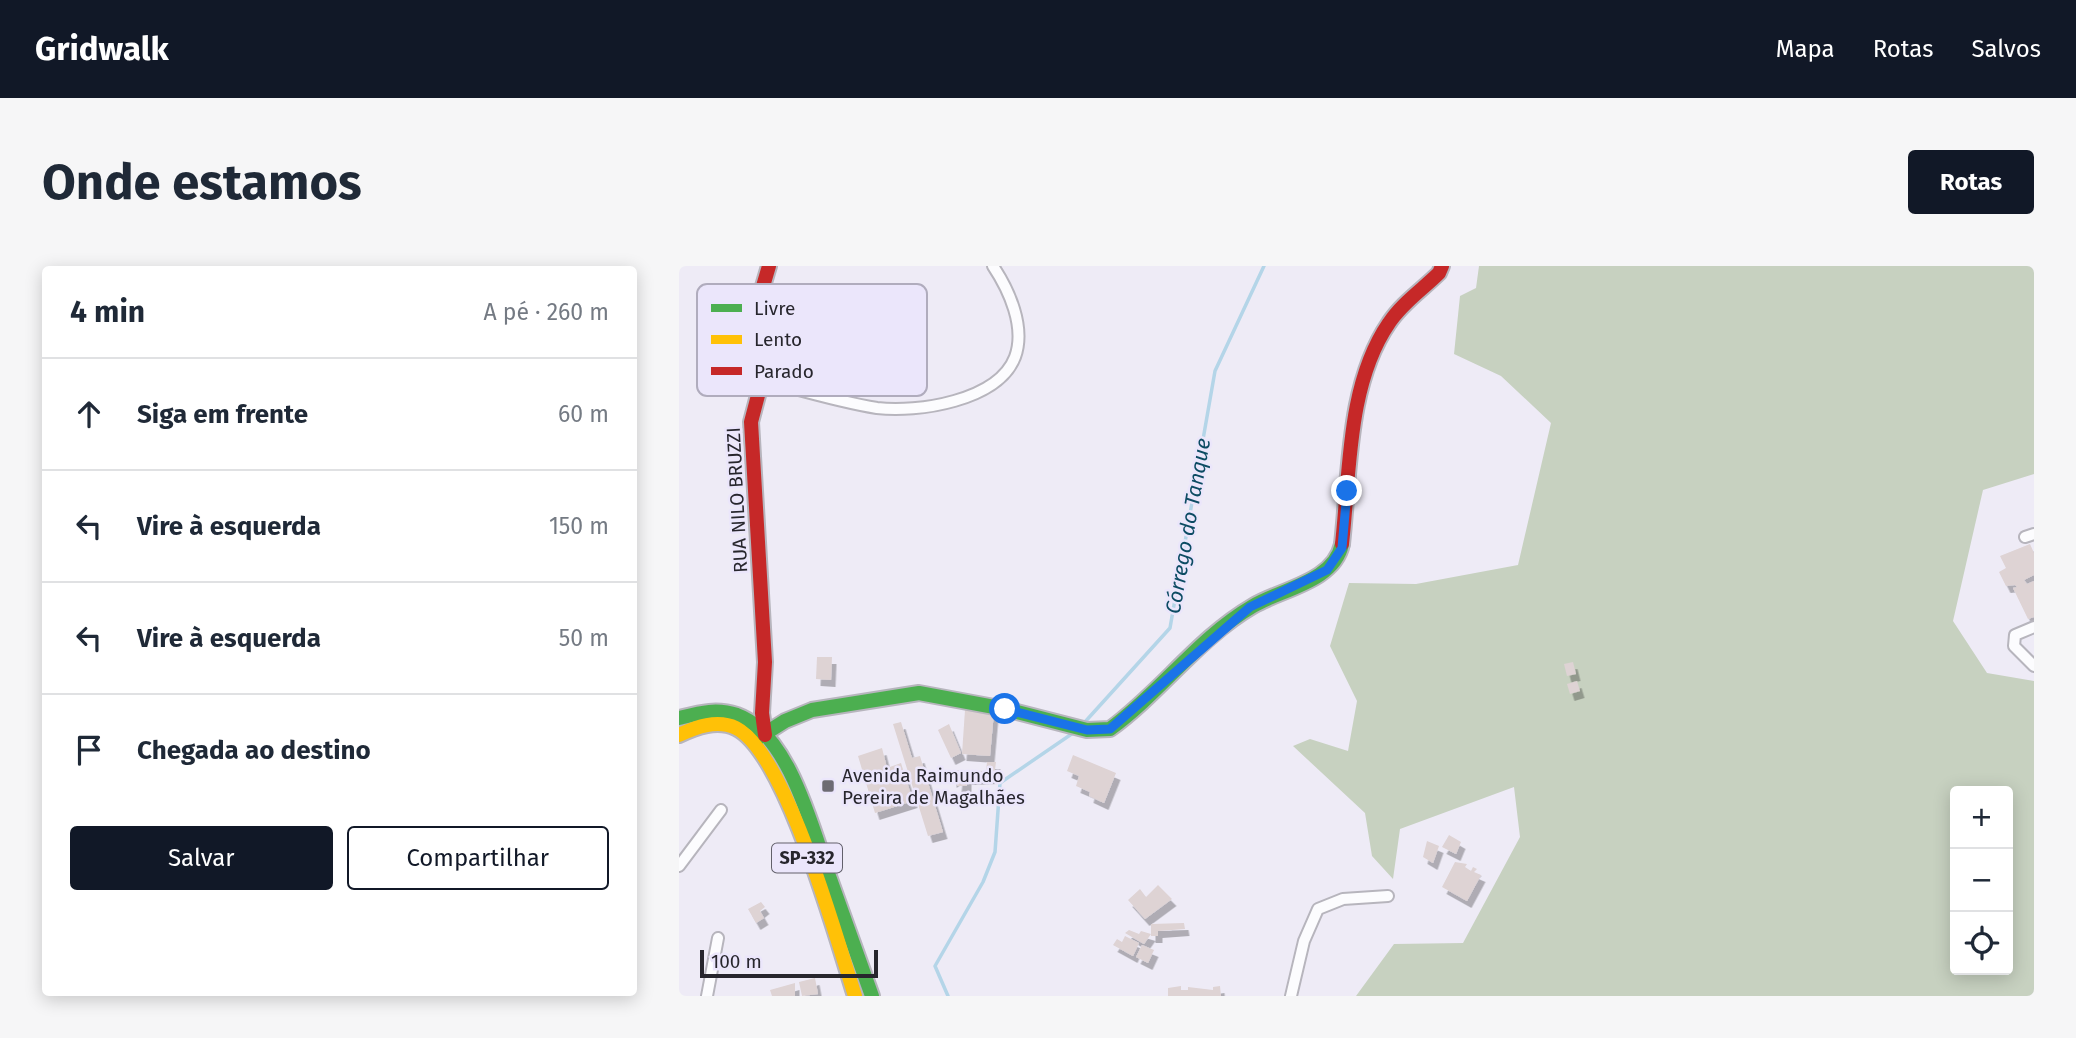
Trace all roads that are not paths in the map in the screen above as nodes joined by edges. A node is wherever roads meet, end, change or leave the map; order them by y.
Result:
1 (769, 266) edge
2 (993, 266) edge
3 (1442, 266) edge
4 (764, 284) edge
5 (758, 396) edge
6 (828, 396) edge
7 (2034, 627) edge
8 (2034, 666) edge
9 (679, 718) edge
10 (765, 735) junction
11 (679, 736) edge
12 (751, 742) junction
13 (722, 810) dead end
14 (679, 866) edge
15 (1388, 896) dead end
16 (718, 937) dead end
17 (707, 996) edge
18 (855, 996) edge
19 (872, 996) edge
20 (1291, 996) edge

1 - 4 street, RUA NILO BRUZZI
2 - 6 street
3 - 10 street
5 - 10 street, RUA NILO BRUZZI
7 - 8 street
9 - 10 street, SP-332
10 - 12 street
10 - 19 street, SP-332
11 - 12 street, SP-332
12 - 18 street, SP-332
13 - 14 street
15 - 20 street
16 - 17 street

